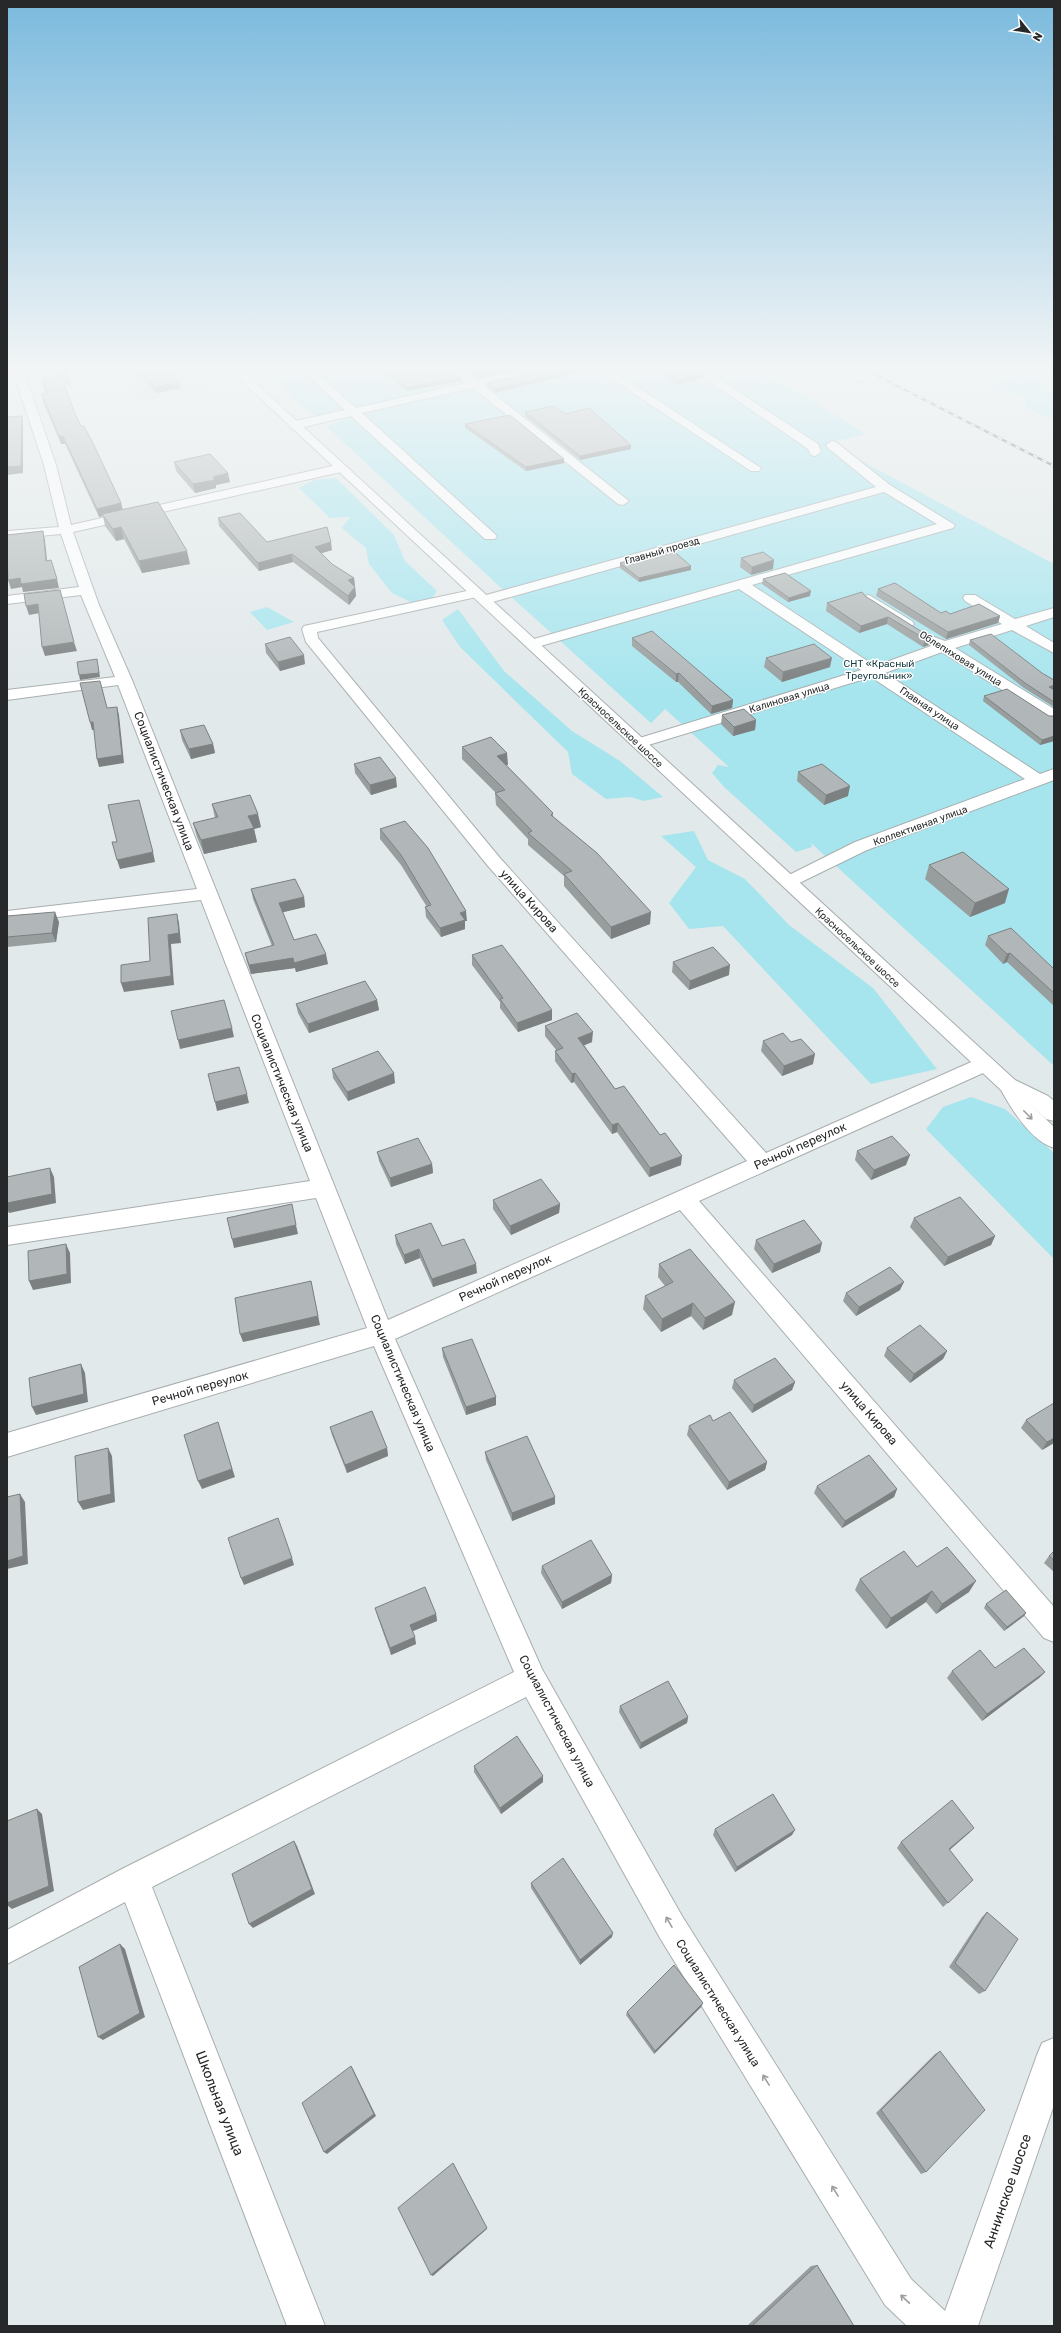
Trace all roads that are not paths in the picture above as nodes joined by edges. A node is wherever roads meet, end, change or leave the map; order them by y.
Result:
1 (53, 478) edge
2 (297, 478) edge
3 (352, 478) edge
4 (427, 478) edge
5 (594, 478) edge
6 (873, 478) edge
7 (886, 488) junction
8 (623, 501) dead end
9 (66, 530) junction
10 (7, 535) edge
11 (490, 536) dead end
12 (742, 584) junction
13 (88, 590) junction
14 (480, 597) junction
15 (869, 598) edge
16 (970, 598) dead end
17 (7, 600) edge
18 (1054, 612) edge
19 (1013, 625) junction
20 (310, 629) joint
21 (532, 644) junction
22 (942, 647) junction
23 (1054, 649) edge
24 (875, 671) junction
25 (124, 680) junction
26 (7, 695) edge
27 (1054, 716) edge
28 (638, 744) junction
29 (1050, 776) edge
30 (789, 882) junction
31 (207, 894) junction
32 (7, 917) edge
33 (985, 1064) junction
34 (1008, 1085) junction
35 (1054, 1113) edge
36 (1054, 1140) edge
37 (762, 1163) junction
38 (324, 1188) junction
39 (683, 1198) junction
40 (7, 1236) edge
41 (381, 1334) junction
42 (7, 1445) edge
43 (1054, 1628) edge
44 (532, 1679) junction
45 (133, 1880) junction
46 (7, 1948) edge
47 (1054, 2055) edge
48 (306, 2326) edge
49 (934, 2326) edge
50 (959, 2326) edge

1 - 9 main road, Социалистическая улица
2 - 9 main road
3 - 14 main road, Красносельское шоссе
4 - 11 main road
5 - 8 main road
6 - 7 main road
7 - 12 main road
7 - 14 main road, Главный проезд
9 - 10 main road
9 - 13 main road, Социалистическая улица
12 - 21 main road
12 - 24 main road, Главная улица
13 - 17 main road
13 - 25 main road, Социалистическая улица
14 - 20 main road, Главный проезд
14 - 21 main road, Красносельское шоссе
15 - 22 main road, Облепиховая улица
16 - 19 main road
18 - 19 main road, Калиновая улица
19 - 22 main road, Калиновая улица
19 - 23 main road
20 - 37 main road, улица Кирова
21 - 28 main road, Красносельское шоссе
22 - 24 main road, Калиновая улица
22 - 27 main road, Облепиховая улица
24 - 28 main road, Калиновая улица
24 - 29 main road, Главная улица
25 - 26 main road
25 - 31 main road, Социалистическая улица
28 - 30 main road, Красносельское шоссе
29 - 30 main road, Коллективная улица
30 - 33 main road, Красносельское шоссе
31 - 32 main road
31 - 38 main road, Социалистическая улица
33 - 34 main road, Красносельское шоссе
33 - 37 main road, Речной переулок
34 - 35 main road, Красносельское шоссе
34 -> 36 main road, Красносельское шоссе
37 - 39 main road, Речной переулок
38 - 40 main road
38 - 41 main road, Социалистическая улица
39 - 41 main road, Речной переулок
39 - 43 main road, улица Кирова
41 - 42 main road, Речной переулок
41 - 44 main road, Социалистическая улица
44 - 45 main road
49 -> 44 main road, Социалистическая улица
45 - 46 main road
45 - 48 main road, Школьная улица
47 - 50 main road, Аннинское шоссе

